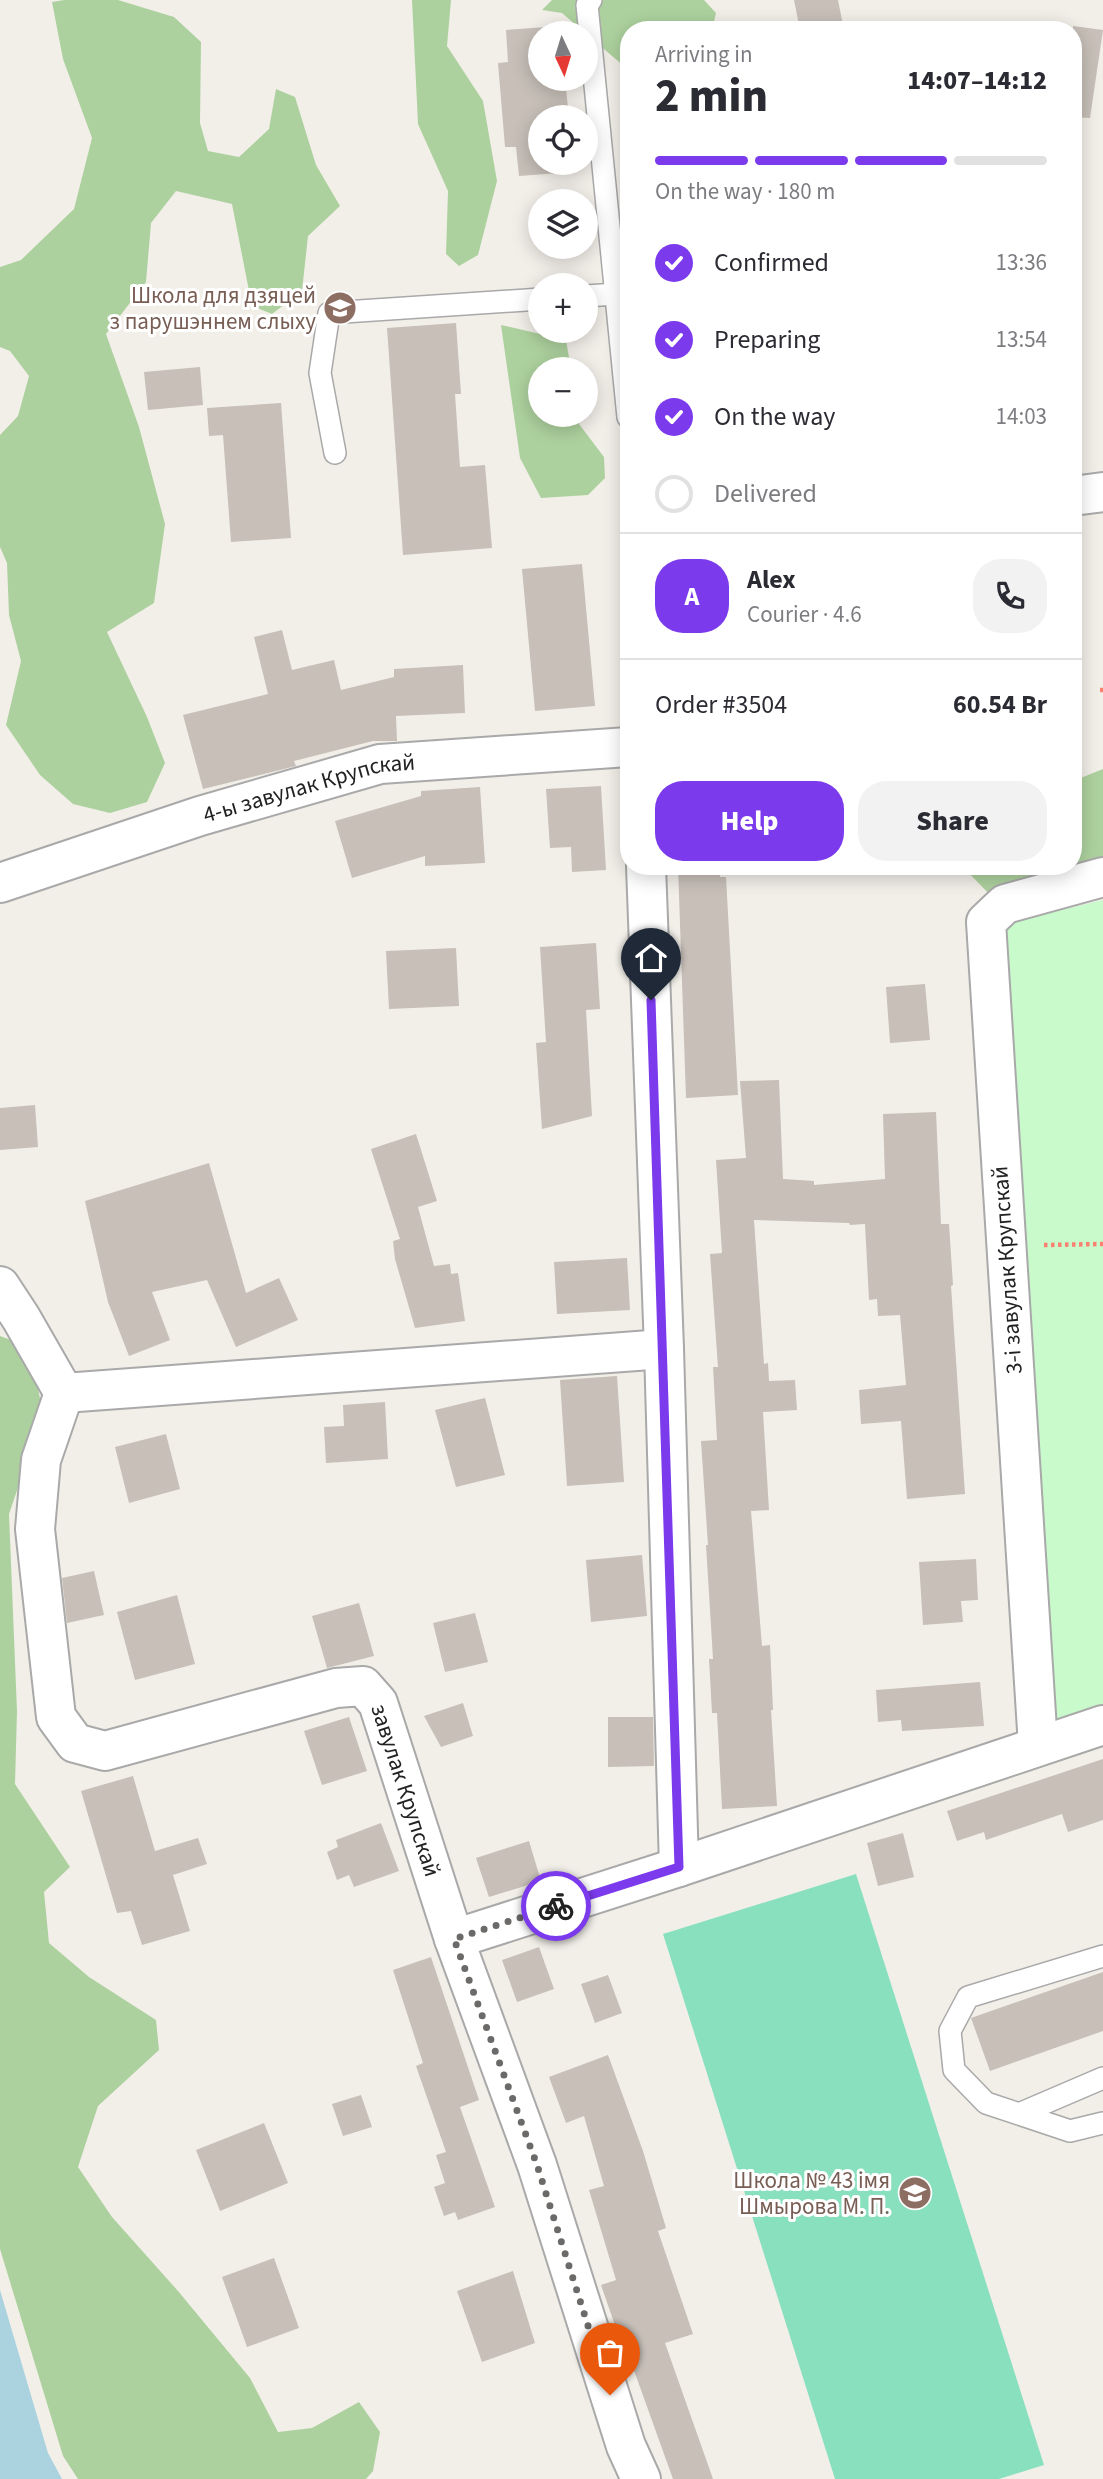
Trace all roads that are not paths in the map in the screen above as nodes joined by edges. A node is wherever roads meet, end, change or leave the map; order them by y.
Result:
1 (591, 0) edge
2 (615, 295) junction
3 (598, 296) edge
4 (528, 300) edge
5 (620, 342) edge
6 (335, 453) dead end
7 (1103, 492) edge
8 (1082, 495) edge
9 (620, 748) edge
10 (646, 875) edge
11 (1103, 877) edge
12 (0, 883) edge
13 (0, 1286) edge
14 (664, 1349) junction
15 (64, 1393) junction
16 (1103, 1725) edge
17 (1038, 1746) junction
18 (679, 1867) junction
19 (454, 1939) junction
20 (1103, 1956) edge
21 (1103, 2078) edge
22 (1019, 2114) junction
23 (1103, 2123) edge
24 (641, 2479) edge

1 - 2 lane
2 - 3 lane
2 - 5 lane
4 - 6 lane
7 - 8 street
9 - 12 street, 4-ы завулак Крупскай
10 - 14 street
11 - 17 street, 3-і завулак Крупскай
13 - 15 street
14 - 15 street
14 - 18 street
15 - 19 street, завулак Крупскай
16 - 17 street
17 - 18 street
18 - 19 street
19 - 24 street, завулак Крупскай
20 - 22 lane
21 - 22 lane
22 - 23 lane

